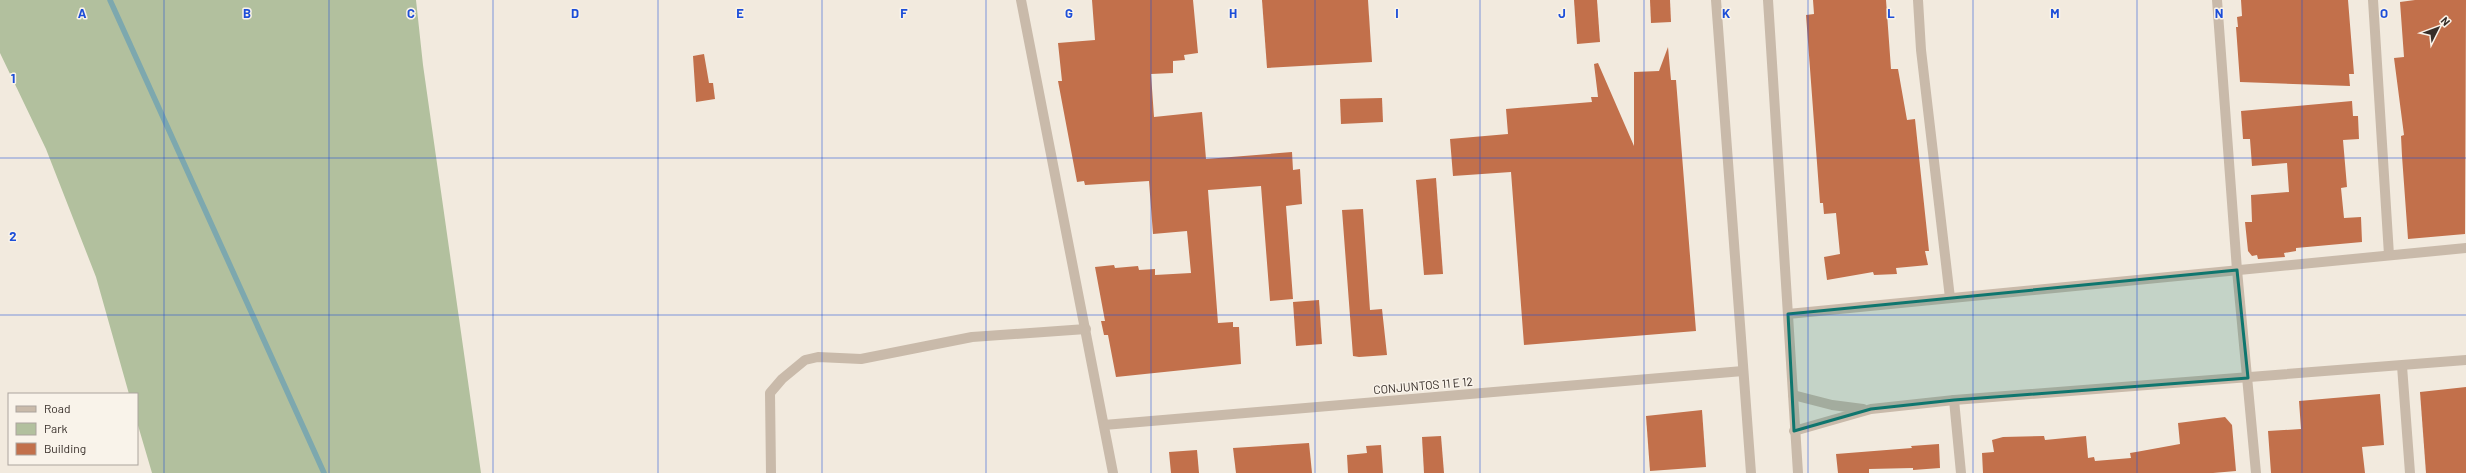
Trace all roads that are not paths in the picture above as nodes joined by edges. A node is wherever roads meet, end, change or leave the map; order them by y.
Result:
1 (1021, 0) edge
2 (1716, 0) edge
3 (1768, 0) edge
4 (1918, 0) edge
5 (2217, 0) edge
6 (2373, 0) edge
7 (2466, 248) edge
8 (2389, 255) junction
9 (2237, 270) junction
10 (1950, 298) junction
11 (1788, 314) junction
12 (1086, 329) junction
13 (2466, 360) edge
14 (2402, 366) junction
15 (1743, 370) junction
16 (2248, 378) junction
17 (1793, 395) junction
18 (1954, 400) junction
19 (1871, 409) junction
20 (1104, 425) junction
21 (1794, 430) junction
22 (771, 473) edge
23 (1113, 473) edge
24 (1751, 473) edge
25 (1798, 473) edge
26 (1961, 473) edge
27 (2256, 473) edge
28 (2410, 473) edge

1 - 12 street
2 - 15 street
3 - 11 street
4 - 10 street
5 - 9 street
6 - 8 street
7 - 8 street
8 - 9 street
9 - 10 street
9 - 16 street
10 - 11 street
11 - 17 street
12 - 20 street
12 - 22 street
13 - 14 street
14 - 16 street
14 - 28 street
15 - 20 street, CONJUNTOS 11 E 12
15 - 24 street
16 - 18 street
16 - 27 street
17 - 19 street
17 - 21 street
18 - 19 street
18 - 26 street
19 - 21 street
20 - 23 street
21 - 25 street

